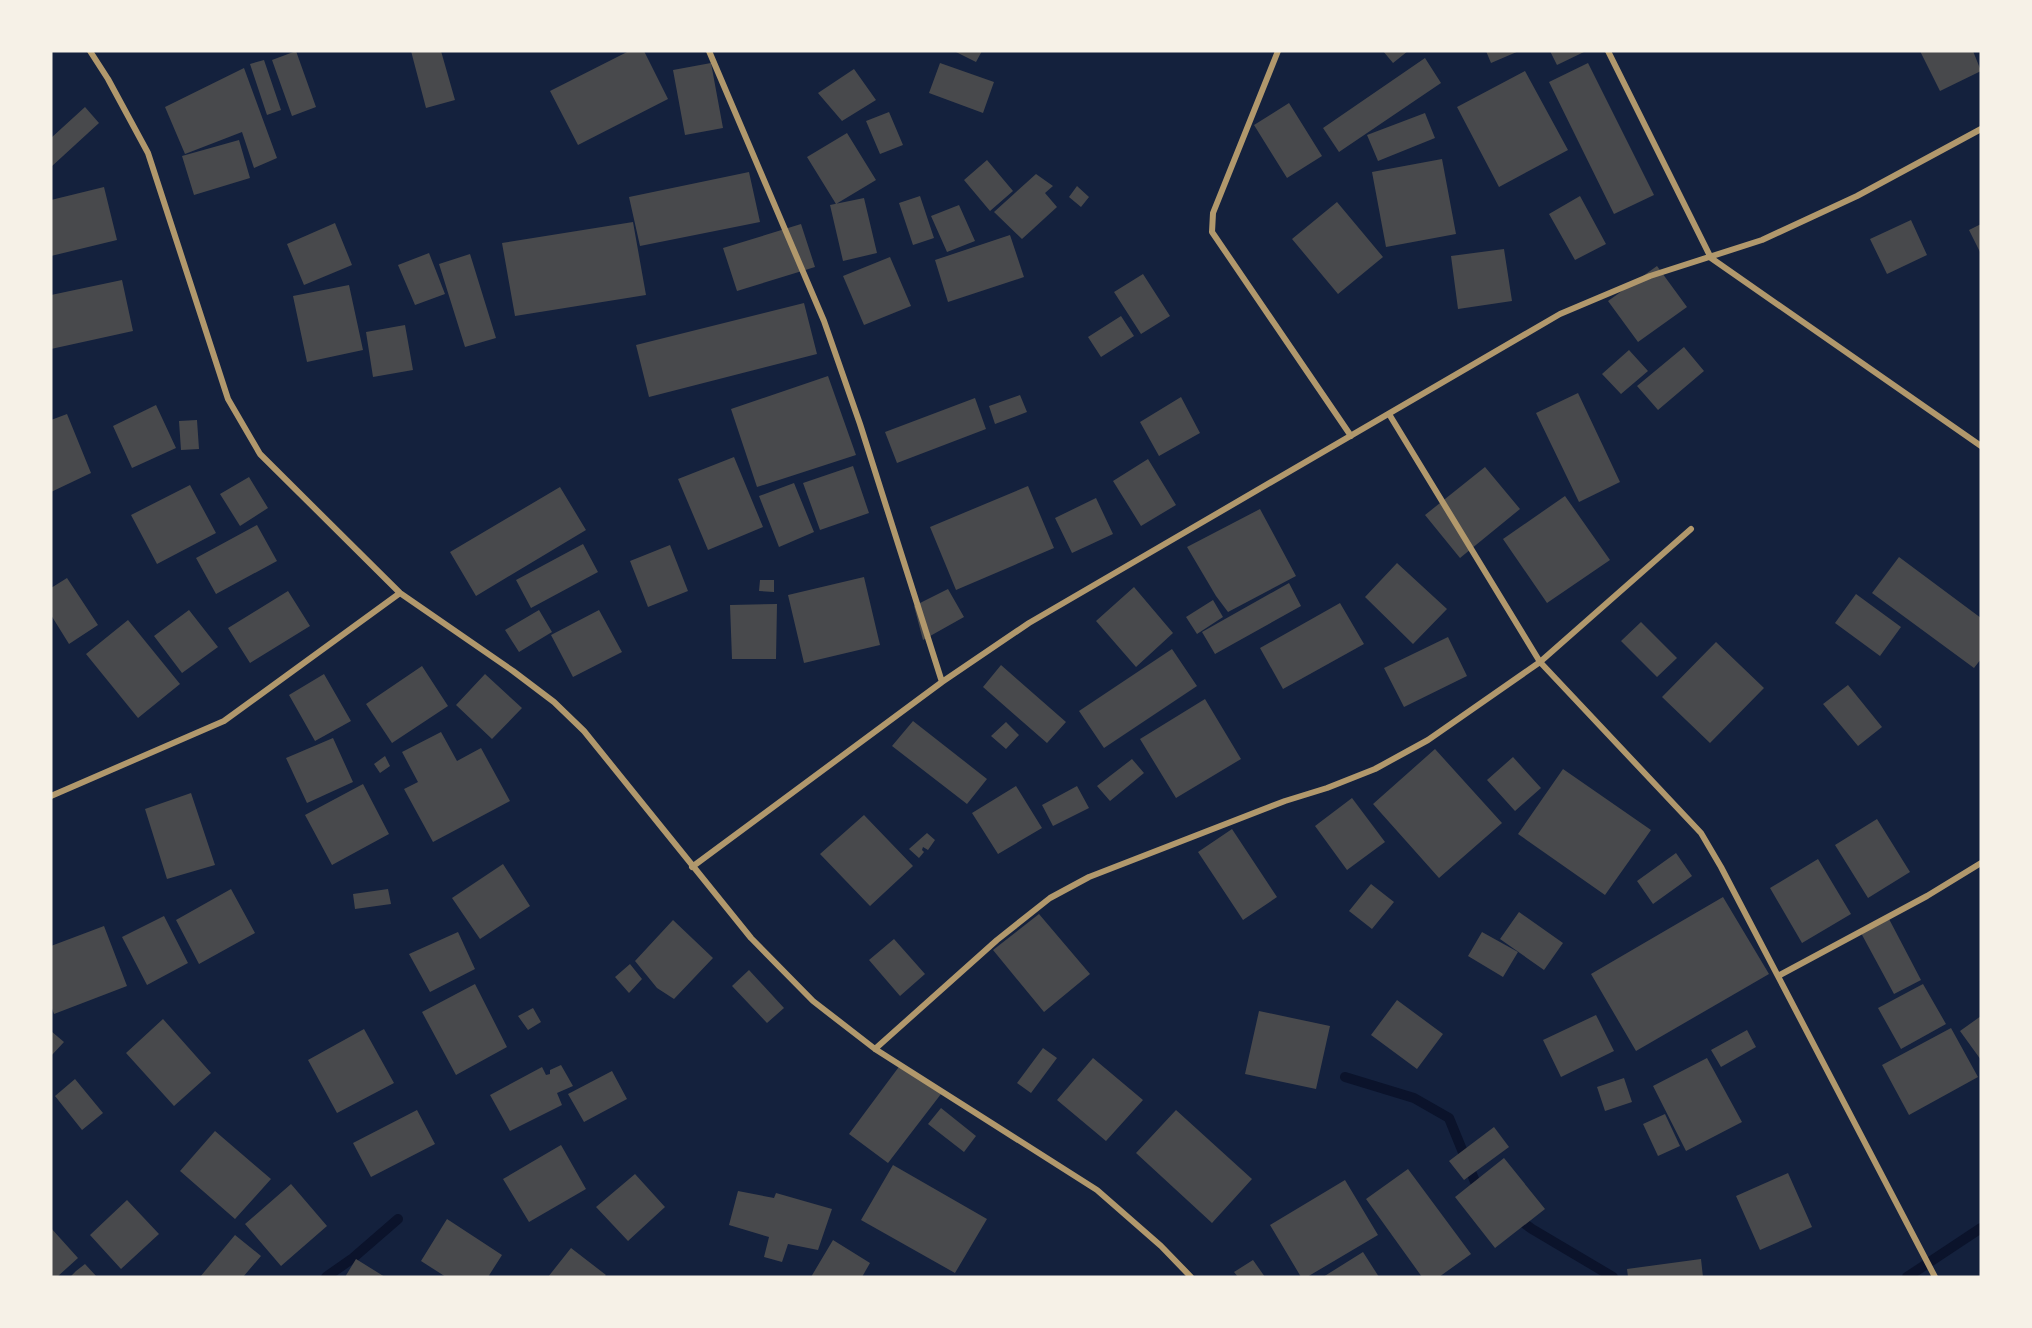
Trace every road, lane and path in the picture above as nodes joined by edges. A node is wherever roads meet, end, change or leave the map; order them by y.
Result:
1 (90, 51) edge
2 (709, 51) edge
3 (1278, 51) edge
4 (1608, 51) edge
5 (1981, 129) edge
6 (1711, 258) junction
7 (1389, 414) junction
8 (1351, 436) junction
9 (1981, 446) edge
10 (1691, 529) dead end
11 (400, 593) junction
12 (1540, 662) junction
13 (942, 682) junction
14 (51, 796) edge
15 (1981, 863) edge
16 (692, 867) junction
17 (1778, 976) junction
18 (875, 1049) junction
19 (1191, 1277) edge
20 (1935, 1277) edge

1 - 11 street
2 - 13 street
3 - 8 street
4 - 6 street
5 - 6 street
6 - 7 street
6 - 9 street
7 - 8 street
7 - 12 street
8 - 13 street
10 - 12 street
11 - 14 street
11 - 16 street
12 - 17 street
12 - 18 street
13 - 16 street
15 - 17 street
16 - 18 street
17 - 20 street
18 - 19 street

